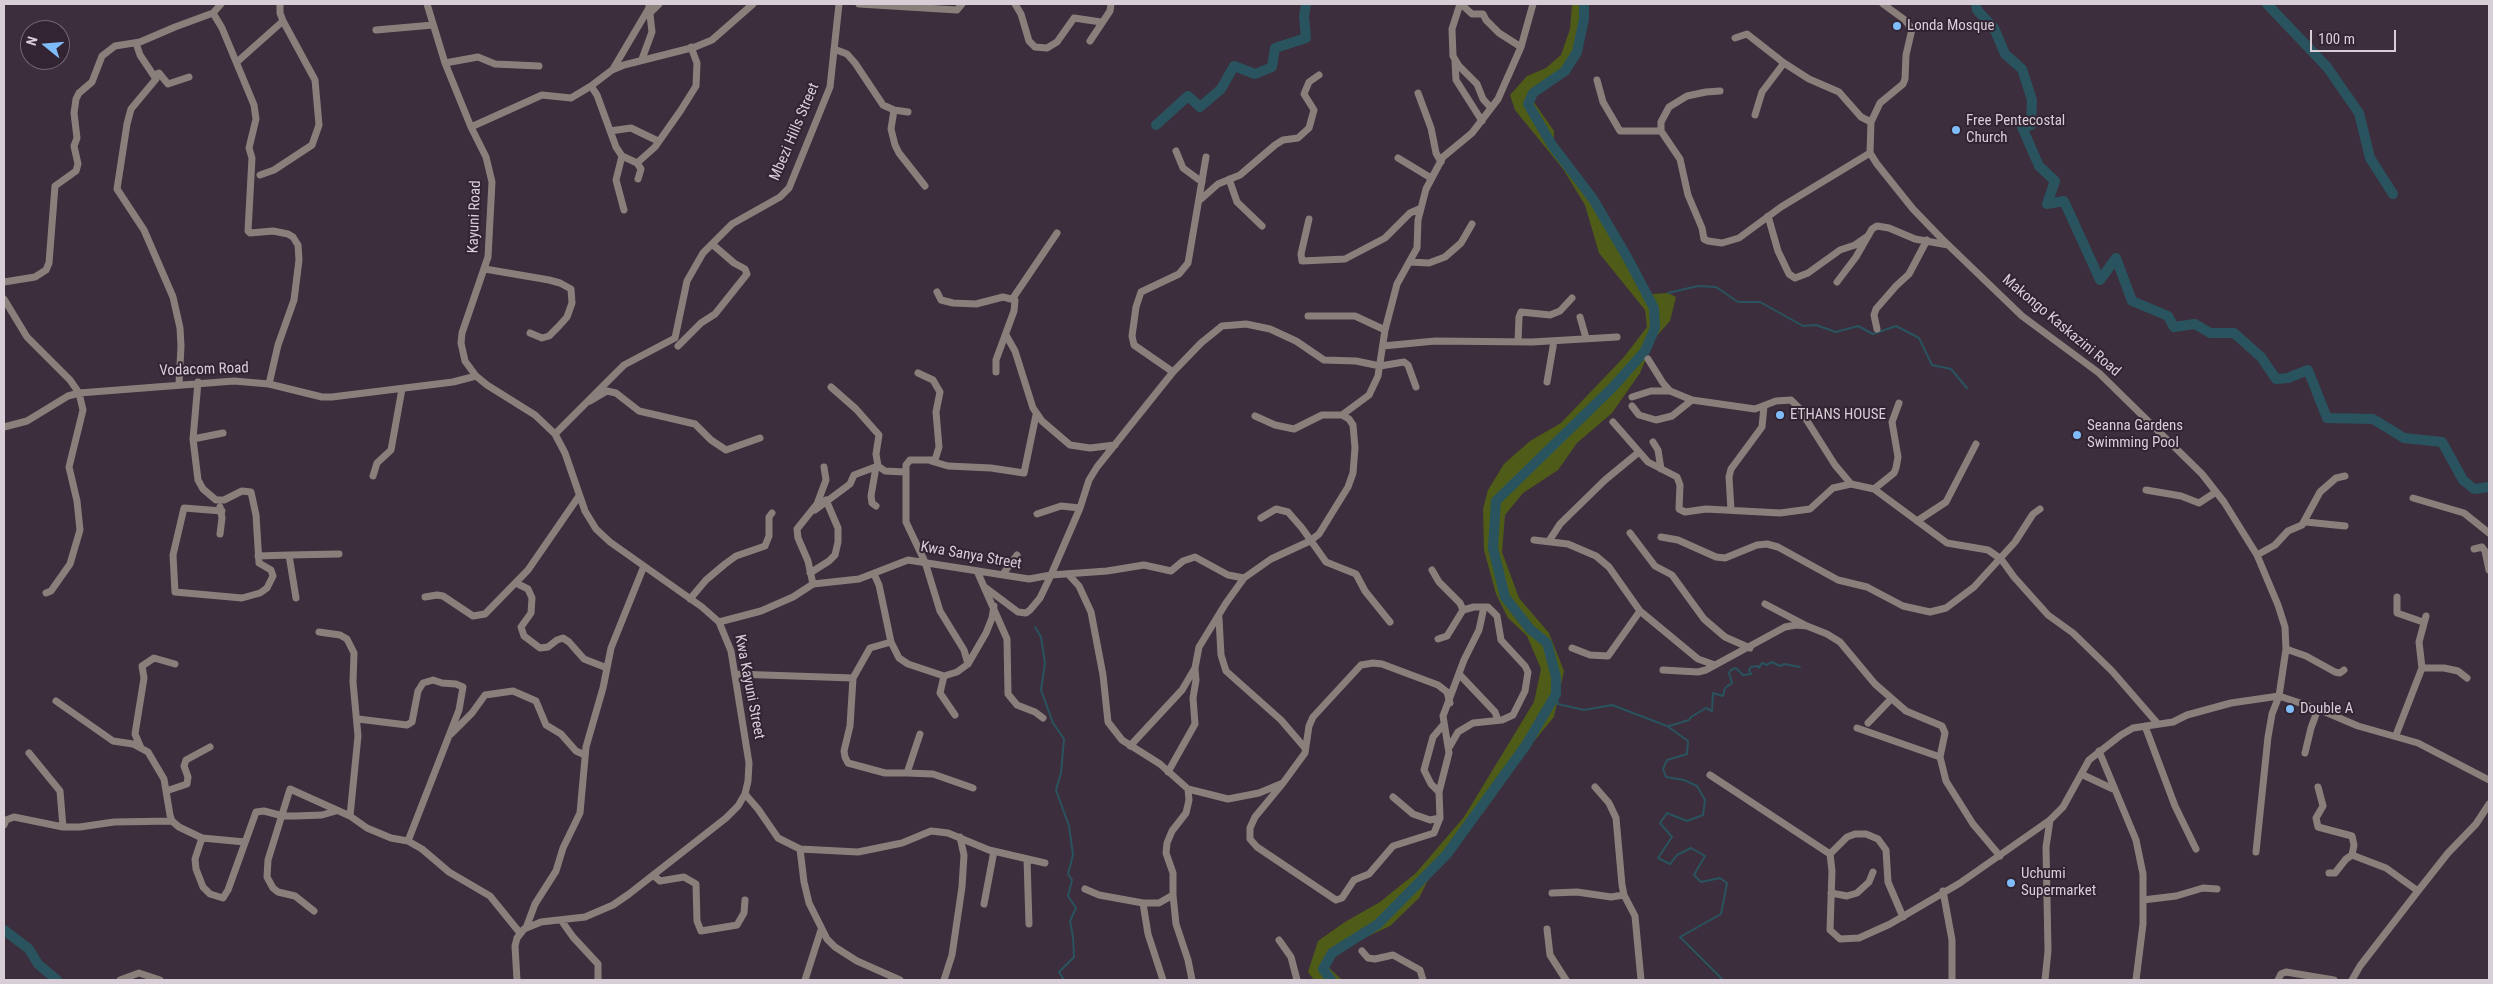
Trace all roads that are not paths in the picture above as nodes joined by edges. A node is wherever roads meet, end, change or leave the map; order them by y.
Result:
1 (221, 4) edge
2 (280, 4) edge
3 (427, 4) edge
4 (659, 4) edge
5 (753, 4) edge
6 (839, 4) edge
7 (859, 4) edge
8 (962, 4) edge
9 (1015, 4) edge
10 (1111, 4) edge
11 (1460, 4) edge
12 (1533, 4) edge
13 (1883, 4) edge
14 (649, 8) edge
15 (213, 13) junction
16 (283, 21) junction
17 (1101, 22) junction
18 (433, 25) junction
19 (376, 30) dead end
20 (1735, 38) dead end
21 (1090, 41) dead end
22 (136, 43) junction
23 (1521, 47) junction
24 (691, 48) junction
25 (834, 49) junction
26 (642, 59) junction
27 (1455, 60) junction
28 (237, 62) junction
29 (445, 63) junction
30 (1784, 63) junction
31 (539, 66) dead end
32 (612, 70) junction
33 (1319, 74) dead end
34 (155, 75) junction
35 (189, 77) dead end
36 (1597, 80) dead end
37 (591, 86) junction
38 (1720, 91) dead end
39 (1418, 94) dead end
40 (1491, 108) junction
41 (894, 110) junction
42 (908, 112) dead end
43 (1754, 115) dead end
44 (1482, 121) junction
45 (1871, 122) junction
46 (471, 127) junction
47 (610, 131) junction
48 (1661, 131) junction
49 (658, 141) junction
50 (1176, 151) dead end
51 (1870, 153) junction
52 (622, 156) junction
53 (1206, 157) dead end
54 (1398, 158) dead end
55 (1440, 162) junction
56 (637, 163) junction
57 (260, 174) dead end
58 (1431, 178) junction
59 (638, 179) dead end
60 (1230, 179) junction
61 (1202, 182) junction
62 (925, 186) dead end
63 (1200, 200) junction
64 (1419, 209) junction
65 (624, 210) dead end
66 (1768, 216) junction
67 (1309, 220) dead end
68 (1472, 224) dead end
69 (1262, 226) dead end
70 (1057, 233) dead end
71 (1868, 236) junction
72 (1927, 240) junction
73 (712, 244) junction
74 (1948, 245) junction
75 (1410, 262) junction
76 (484, 269) junction
77 (4, 282) edge
78 (1837, 282) dead end
79 (937, 292) dead end
80 (1014, 298) junction
81 (1572, 298) dead end
82 (4, 299) edge
83 (1308, 316) dead end
84 (1580, 317) dead end
85 (1877, 329) dead end
86 (1385, 330) junction
87 (530, 333) dead end
88 (1006, 335) junction
89 (1617, 337) dead end
90 (1586, 338) junction
91 (1554, 341) junction
92 (1518, 342) junction
93 (678, 346) dead end
94 (1383, 346) junction
95 (1648, 359) dead end
96 (1380, 366) junction
97 (996, 372) dead end
98 (1172, 372) junction
99 (918, 373) dead end
100 (476, 376) junction
101 (198, 382) junction
102 (1547, 382) dead end
103 (179, 384) junction
104 (269, 384) junction
105 (1416, 387) dead end
106 (831, 388) dead end
107 (402, 389) junction
108 (1670, 391) junction
109 (79, 393) junction
110 (1632, 397) dead end
111 (1692, 400) junction
112 (585, 403) junction
113 (1898, 403) dead end
114 (1632, 406) dead end
115 (1764, 406) junction
116 (1036, 415) junction
117 (1342, 415) junction
118 (1255, 416) dead end
119 (1614, 422) dead end
120 (4, 428) edge
121 (223, 433) dead end
122 (555, 434) junction
123 (760, 438) dead end
124 (193, 439) junction
125 (1654, 442) dead end
126 (1976, 444) dead end
127 (1115, 445) junction
128 (1639, 452) junction
129 (931, 461) junction
130 (824, 466) dead end
131 (877, 466) junction
132 (1661, 469) junction
133 (906, 472) junction
134 (373, 476) dead end
135 (2345, 476) dead end
136 (1851, 484) junction
137 (1874, 489) junction
138 (2146, 490) dead end
139 (2216, 492) junction
140 (579, 496) junction
141 (2413, 498) dead end
142 (216, 500) junction
143 (826, 500) junction
144 (876, 506) dead end
145 (1080, 508) junction
146 (2040, 509) dead end
147 (1731, 510) junction
148 (222, 511) junction
149 (810, 512) junction
150 (772, 513) dead end
151 (1037, 514) dead end
152 (1261, 518) dead end
153 (1918, 521) junction
154 (2306, 522) junction
155 (2345, 526) dead end
156 (1630, 532) dead end
157 (220, 534) dead end
158 (2489, 534) edge
159 (1661, 537) dead end
160 (1534, 540) dead end
161 (1310, 541) junction
162 (1549, 541) junction
163 (2474, 549) dead end
164 (339, 554) dead end
165 (1017, 555) dead end
166 (258, 556) junction
167 (288, 556) junction
168 (2257, 556) junction
169 (2001, 559) junction
170 (925, 562) junction
171 (644, 566) junction
172 (1432, 570) dead end
173 (2489, 570) edge
174 (977, 571) junction
175 (810, 573) junction
176 (874, 574) junction
177 (1003, 574) junction
178 (1068, 574) junction
179 (1051, 575) junction
180 (1244, 578) junction
181 (516, 583) junction
182 (814, 584) junction
183 (986, 588) junction
184 (46, 593) dead end
185 (425, 597) dead end
186 (2397, 597) dead end
187 (296, 598) dead end
188 (690, 599) junction
189 (1765, 604) dead end
190 (994, 606) junction
191 (1484, 607) junction
192 (1463, 610) junction
193 (1640, 611) junction
194 (1219, 618) junction
195 (719, 622) junction
196 (1390, 622) dead end
197 (1807, 626) junction
198 (319, 632) dead end
199 (1438, 639) dead end
200 (891, 642) junction
201 (1572, 648) dead end
202 (1750, 648) junction
203 (2286, 649) junction
204 (175, 664) dead end
205 (968, 664) junction
206 (1714, 665) junction
207 (607, 668) junction
208 (1195, 668) junction
209 (2422, 668) junction
210 (1663, 670) dead end
211 (2344, 670) dead end
212 (735, 674) junction
213 (1459, 674) junction
214 (944, 676) junction
215 (853, 678) junction
216 (2466, 678) dead end
217 (2279, 696) junction
218 (1891, 699) junction
219 (56, 701) dead end
220 (1450, 704) junction
221 (2318, 709) junction
222 (955, 715) dead end
223 (1043, 718) dead end
224 (358, 719) junction
225 (1498, 720) junction
226 (1868, 723) dead end
227 (1444, 724) junction
228 (2158, 724) junction
229 (2145, 726) junction
230 (1857, 728) dead end
231 (920, 734) dead end
232 (450, 735) junction
233 (2396, 735) junction
234 (1130, 746) junction
235 (1449, 746) junction
236 (210, 747) dead end
237 (141, 748) junction
238 (1305, 748) junction
239 (2099, 751) junction
240 (2305, 753) dead end
241 (29, 754) dead end
242 (585, 755) junction
243 (1940, 757) junction
244 (1168, 772) junction
245 (908, 773) junction
246 (2081, 774) junction
247 (1710, 775) dead end
248 (2489, 780) edge
249 (1283, 783) junction
250 (1595, 787) dead end
251 (2318, 787) dead end
252 (973, 788) dead end
253 (1188, 789) junction
254 (2113, 789) junction
255 (166, 791) junction
256 (1439, 792) junction
257 (745, 794) junction
258 (1393, 798) dead end
259 (2489, 804) edge
260 (336, 811) junction
261 (283, 816) junction
262 (350, 816) junction
263 (1440, 818) junction
264 (2050, 820) junction
265 (172, 821) junction
266 (4, 824) edge
267 (63, 827) junction
268 (960, 837) junction
269 (202, 838) junction
270 (408, 841) junction
271 (245, 842) junction
272 (800, 849) junction
273 (2196, 849) dead end
274 (994, 851) junction
275 (2256, 852) dead end
276 (1830, 854) junction
277 (2352, 855) junction
278 (2000, 856) junction
279 (1027, 859) junction
280 (1045, 863) dead end
281 (1873, 872) dead end
282 (2329, 873) dead end
283 (653, 875) junction
284 (1084, 889) dead end
285 (2217, 889) dead end
286 (1942, 891) junction
287 (2418, 891) junction
288 (1552, 893) dead end
289 (1831, 893) junction
290 (1173, 895) junction
291 (1624, 895) junction
292 (745, 900) dead end
293 (2143, 900) junction
294 (1143, 903) junction
295 (984, 904) dead end
296 (314, 911) dead end
297 (1903, 917) junction
298 (562, 920) junction
299 (1029, 924) dead end
300 (1547, 929) dead end
301 (523, 930) junction
302 (821, 930) junction
303 (1279, 940) dead end
304 (1362, 951) dead end
305 (120, 980) edge
306 (160, 980) edge
307 (517, 980) edge
308 (598, 980) edge
309 (805, 980) edge
310 (900, 980) edge
311 (944, 980) edge
312 (1162, 980) edge
313 (1192, 980) edge
314 (1297, 980) edge
315 (1423, 980) edge
316 (1566, 980) edge
317 (1641, 980) edge
318 (1952, 980) edge
319 (2045, 980) edge
320 (2136, 980) edge
321 (2278, 980) edge
322 (2334, 980) edge
323 (2352, 980) edge

1 - 15 street
2 - 16 street
3 - 18 street, Kayuni Road
4 - 14 street
5 - 24 street
6 - 25 street, Mbezi Hills Street
7 - 8 street
9 - 17 street
10 - 17 street
11 - 23 street
11 - 27 street
12 - 23 street
13 - 45 street
14 - 26 street
14 - 32 street
15 - 22 street
15 - 28 street
16 - 28 street
16 - 57 street
17 - 21 street
18 - 19 street
18 - 29 street, Kayuni Road
20 - 30 street
22 - 34 street
22 - 77 street
23 - 40 street
24 - 26 street
24 - 49 street
25 - 41 street
25 - 73 street, Mbezi Hills Street
26 - 32 street
27 - 40 street
27 - 44 street
28 - 104 street
29 - 31 street
29 - 46 street, Kayuni Road
30 - 43 street
30 - 45 street
32 - 37 street
33 - 60 street
34 - 35 street
34 - 103 street
36 - 48 street
37 - 46 street
37 - 47 street
38 - 48 street
39 - 55 street
40 - 44 street
41 - 42 street
41 - 62 street
44 - 55 street
45 - 51 street
46 - 76 street, Kayuni Road
47 - 49 street
47 - 52 street
48 - 66 street
49 - 56 street
50 - 61 street
51 - 66 street
51 - 74 street, Makongo Kaskazini Road
52 - 56 street
52 - 65 street
53 - 61 street
54 - 58 street
55 - 58 street
56 - 59 street
58 - 64 street
60 - 63 street
60 - 69 street
61 - 63 street
63 - 98 street
64 - 67 street
64 - 75 street
66 - 71 street
68 - 75 street
70 - 80 street
71 - 72 street
71 - 78 street
72 - 74 street
72 - 85 street
73 - 93 street
73 - 112 street, Mbezi Hills Street
74 - 139 street, Makongo Kaskazini Road
75 - 86 street
76 - 87 street
76 - 100 street, Kayuni Road
79 - 80 street
80 - 88 street
81 - 92 street
82 - 109 street
83 - 86 street
84 - 90 street
86 - 94 street
88 - 97 street
88 - 116 street
89 - 90 street
90 - 91 street
91 - 92 street
91 - 102 street
92 - 94 street
94 - 96 street
95 - 108 street
96 - 98 street
96 - 105 street
96 - 117 street
98 - 127 street
99 - 129 street
100 - 107 street, Vodacom Road
100 - 122 street, Kwa Kayuni Street
101 - 103 street, Vodacom Road
101 - 104 street, Vodacom Road
101 - 124 street
103 - 109 street, Vodacom Road
104 - 107 street, Vodacom Road
106 - 131 street
107 - 134 street
108 - 110 street
108 - 111 street
109 - 120 street, Vodacom Road
109 - 184 street
111 - 114 street
111 - 115 street
112 - 122 street, Mbezi Hills Street
112 - 123 street
113 - 137 street
115 - 136 street
115 - 147 street
116 - 127 street
116 - 129 street
117 - 118 street
117 - 161 street
119 - 128 street
121 - 124 street
122 - 140 street, Kwa Kayuni Street
124 - 142 street
125 - 132 street
126 - 153 street
127 - 145 street
128 - 132 street
128 - 162 street
129 - 133 street
130 - 149 street
131 - 133 street
131 - 143 street
131 - 144 street
132 - 147 street
133 - 170 street
135 - 154 street
136 - 137 street
136 - 147 street
137 - 153 street
138 - 139 street
139 - 168 street, Makongo Kaskazini Road
140 - 171 street, Kwa Kayuni Street
140 - 181 street
141 - 158 street
142 - 148 street
142 - 166 street
143 - 149 street
143 - 175 street
145 - 151 street
145 - 179 street
146 - 169 street
148 - 157 street
148 - 166 street
149 - 175 street
150 - 188 street
152 - 161 street
153 - 169 street
154 - 155 street
154 - 168 street
156 - 202 street
159 - 169 street
160 - 162 street
161 - 180 street
161 - 196 street
162 - 193 street
163 - 173 street
164 - 167 street
165 - 177 street
166 - 167 street
167 - 187 street
168 - 203 street, Makongo Kaskazini Road
169 - 228 street
170 - 174 street, Kwa Sanya Street
170 - 176 street, Kwa Sanya Street
170 - 205 street
171 - 188 street, Kwa Kayuni Street
171 - 207 street
172 - 192 street
174 - 177 street, Kwa Sanya Street
174 - 183 street
175 - 182 street
176 - 182 street, Kwa Sanya Street
176 - 200 street
177 - 179 street, Kwa Sanya Street
178 - 179 street, Kwa Sanya Street
178 - 180 street, Kwa Sanya Street
178 - 234 street
179 - 183 street
180 - 194 street
181 - 185 street
181 - 207 street
182 - 195 street, Kwa Sanya Street
183 - 190 street
186 - 209 street
188 - 195 street, Kwa Kayuni Street
189 - 197 street
190 - 205 street
190 - 223 street
191 - 192 street
191 - 213 street
191 - 225 street
192 - 199 street
193 - 201 street
193 - 206 street
194 - 208 street
194 - 238 street
195 - 212 street, Kwa Kayuni Street
197 - 202 street
197 - 218 street
198 - 224 street
200 - 214 street
200 - 215 street
202 - 206 street
203 - 211 street
203 - 217 street, Makongo Kaskazini Road
204 - 237 street
205 - 214 street
206 - 210 street
207 - 242 street
208 - 234 street
208 - 244 street
209 - 216 street
209 - 233 street
212 - 215 street
212 - 257 street, Kwa Kayuni Street
213 - 220 street
213 - 225 street
214 - 222 street
215 - 245 street
217 - 221 street
217 - 228 street
217 - 275 street, Makongo Kaskazini Road
218 - 226 street
218 - 243 street
219 - 237 street
220 - 227 street
220 - 238 street
221 - 233 street
221 - 240 street
224 - 232 street
224 - 262 street
225 - 235 street
227 - 235 street
227 - 256 street
228 - 229 street
229 - 239 street
229 - 273 street
230 - 243 street
231 - 245 street
232 - 242 street
232 - 270 street
233 - 248 street
234 - 244 street
235 - 256 street
236 - 255 street
237 - 255 street
238 - 249 street
239 - 246 street
239 - 254 street
241 - 267 street
242 - 301 street
243 - 278 street
244 - 253 street
245 - 252 street
246 - 254 street
246 - 264 street
247 - 276 street
249 - 253 street
249 - 263 street
250 - 291 street
251 - 277 street
253 - 290 street
254 - 293 street
255 - 265 street
256 - 263 street
257 - 272 street
257 - 283 street, Kwa Kayuni Street
258 - 263 street
259 - 287 street
260 - 261 street
260 - 261 street
260 - 262 street
261 - 271 street
261 - 296 street
262 - 270 street
264 - 278 street
264 - 319 street
265 - 267 street
265 - 269 street
266 - 267 street
268 - 272 street
268 - 274 street
268 - 311 street
269 - 271 street
269 - 271 street
270 - 301 street
272 - 302 street
274 - 279 street
274 - 295 street
276 - 289 street
276 - 297 street
277 - 282 street
277 - 287 street
278 - 286 street
279 - 280 street
279 - 299 street
281 - 289 street
283 - 292 street
283 - 298 street, Kwa Kayuni Street
284 - 294 street
285 - 293 street
286 - 297 street
286 - 318 street
287 - 323 street
288 - 291 street
289 - 297 street
290 - 294 street
290 - 313 street
291 - 317 street
293 - 320 street
294 - 312 street
298 - 301 street, Kwa Kayuni Street
298 - 308 street
300 - 316 street
301 - 307 street
302 - 309 street
302 - 310 street
303 - 314 street
304 - 315 street
305 - 306 street
321 - 322 street

